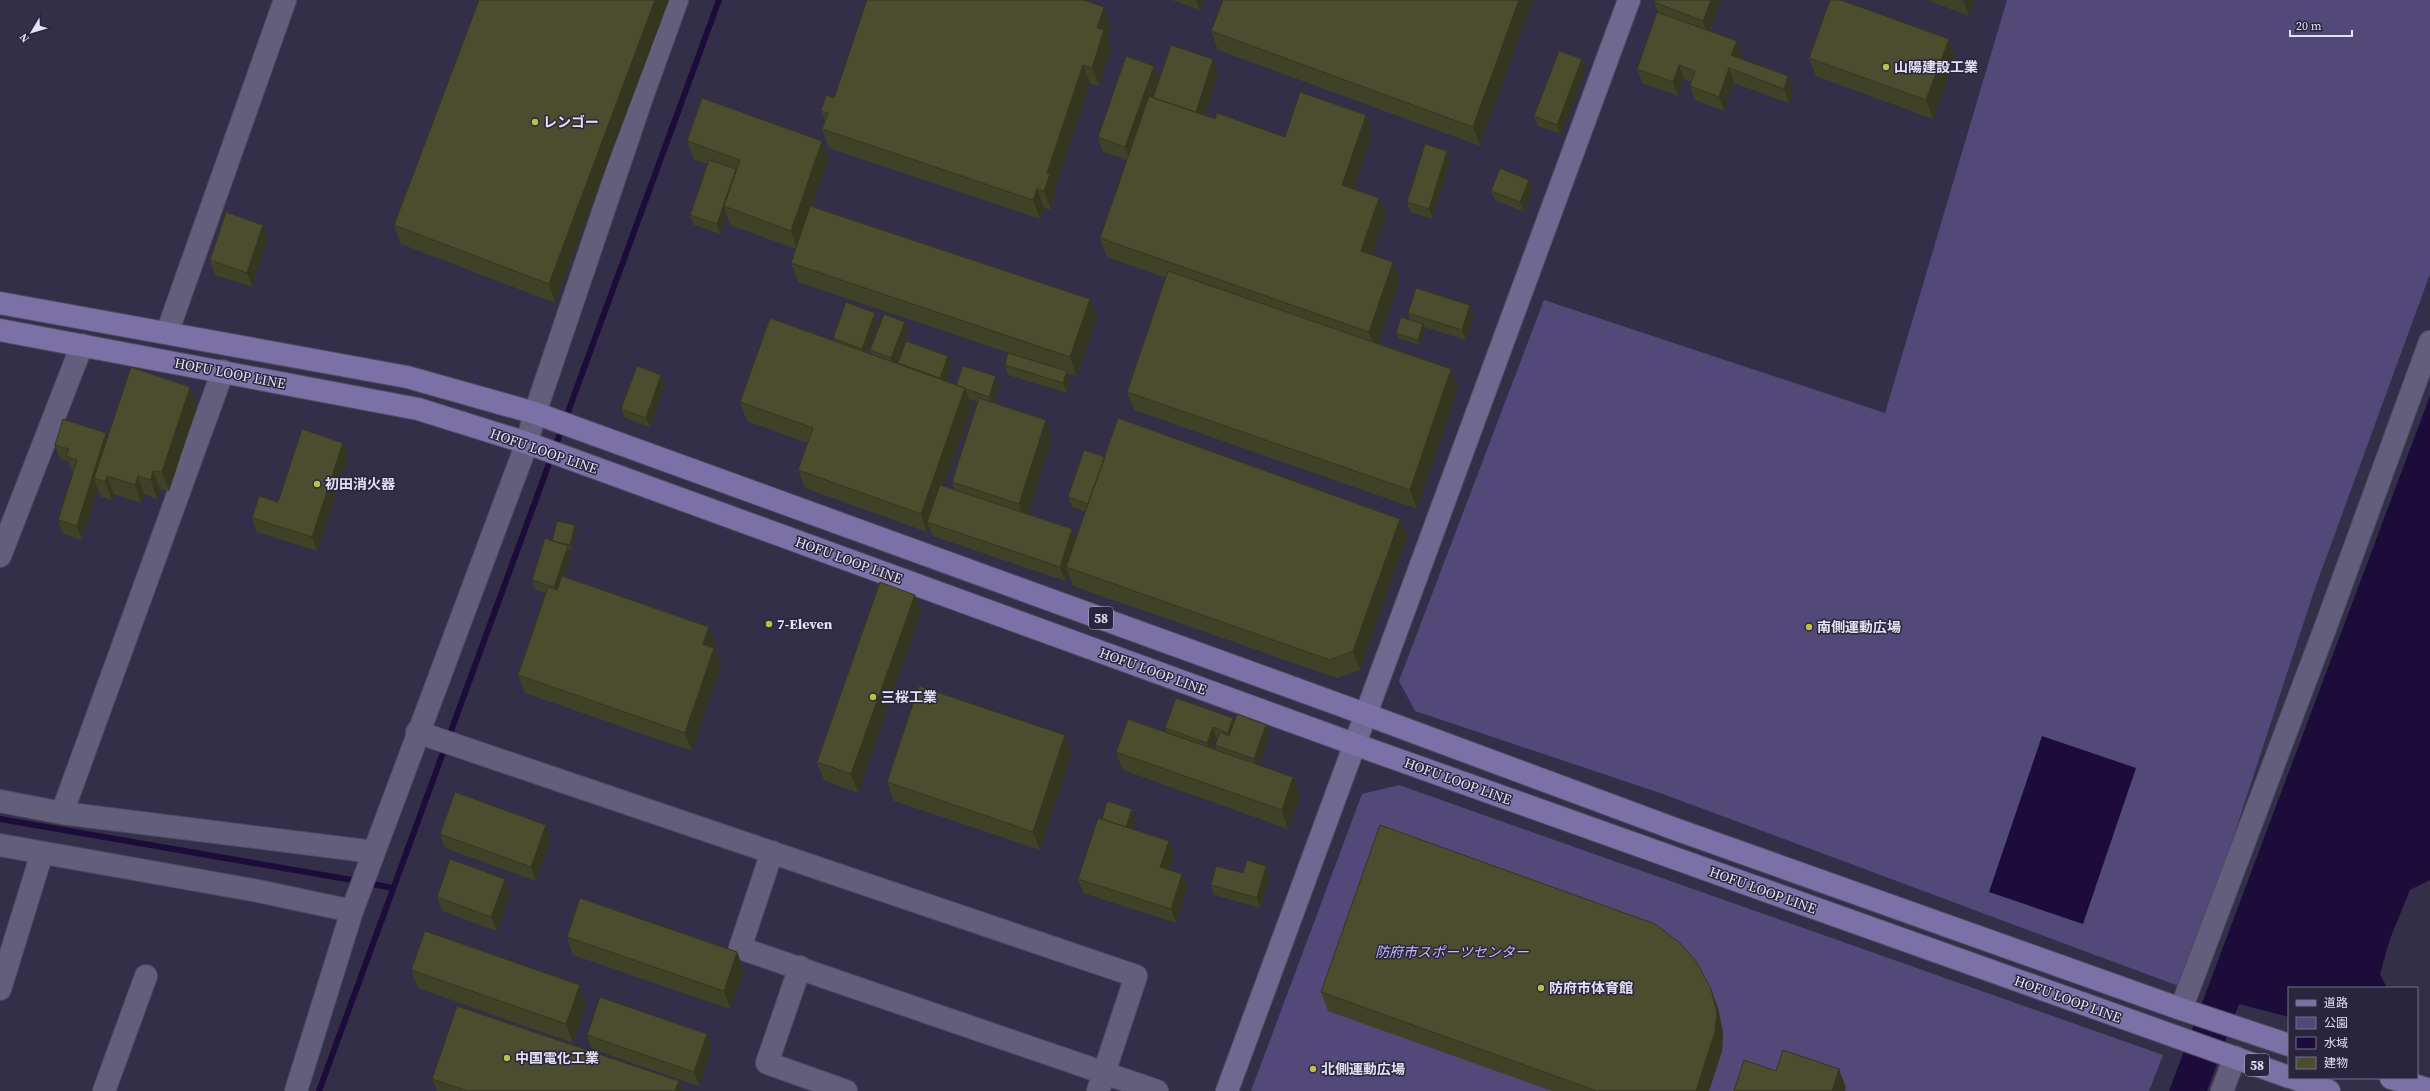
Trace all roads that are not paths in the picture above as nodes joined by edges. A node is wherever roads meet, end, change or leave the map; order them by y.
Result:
1 (285, 0) edge
2 (677, 0) edge
3 (1629, 0) edge
4 (0, 303) edge
5 (0, 330) edge
6 (167, 334) junction
7 (2430, 342) edge
8 (82, 345) junction
9 (223, 371) junction
10 (535, 413) junction
11 (527, 443) junction
12 (0, 556) edge
13 (1365, 714) junction
14 (417, 732) junction
15 (1354, 744) junction
16 (0, 801) edge
17 (62, 813) junction
18 (0, 845) edge
19 (374, 852) junction
20 (772, 852) junction
21 (42, 853) junction
22 (352, 911) junction
23 (800, 967) junction
24 (2, 976) edge
25 (146, 976) dead end
26 (2181, 1009) junction
27 (2288, 1045) edge
28 (2230, 1055) junction
29 (2288, 1077) edge
30 (2296, 1079) edge
31 (2394, 1079) edge
32 (1101, 1082) edge
33 (2430, 1090) edge
34 (104, 1091) edge
35 (296, 1091) edge
36 (846, 1091) edge
37 (1156, 1091) edge
38 (1226, 1091) edge
39 (2222, 1091) edge
40 (2329, 1091) edge

1 - 6 street
2 - 10 street
3 - 13 street
4 - 6 main road, HOFU LOOP LINE / 58
5 - 8 main road, HOFU LOOP LINE / 58
6 - 10 main road, HOFU LOOP LINE / 58
7 - 26 street
8 - 9 main road, HOFU LOOP LINE / 58
8 - 12 street
9 - 11 main road, HOFU LOOP LINE / 58
9 - 17 street
10 - 11 street
10 - 13 main road, HOFU LOOP LINE / 58
11 - 14 street
11 - 15 main road, HOFU LOOP LINE / 58
13 - 15 street
13 - 26 main road, HOFU LOOP LINE / 58
14 - 19 street
14 - 20 street
15 - 28 main road, HOFU LOOP LINE / 58
15 - 38 street
16 - 17 street
17 - 19 street
18 - 21 street
19 - 22 street
20 - 23 street
20 - 32 street
21 - 22 street
21 - 24 street
22 - 35 street
23 - 32 street
23 - 36 street
25 - 34 street
26 - 27 main road, HOFU LOOP LINE / 58
28 - 29 main road, HOFU LOOP LINE / 58
28 - 39 street
30 - 40 main road
31 - 33 main road
32 - 37 street

